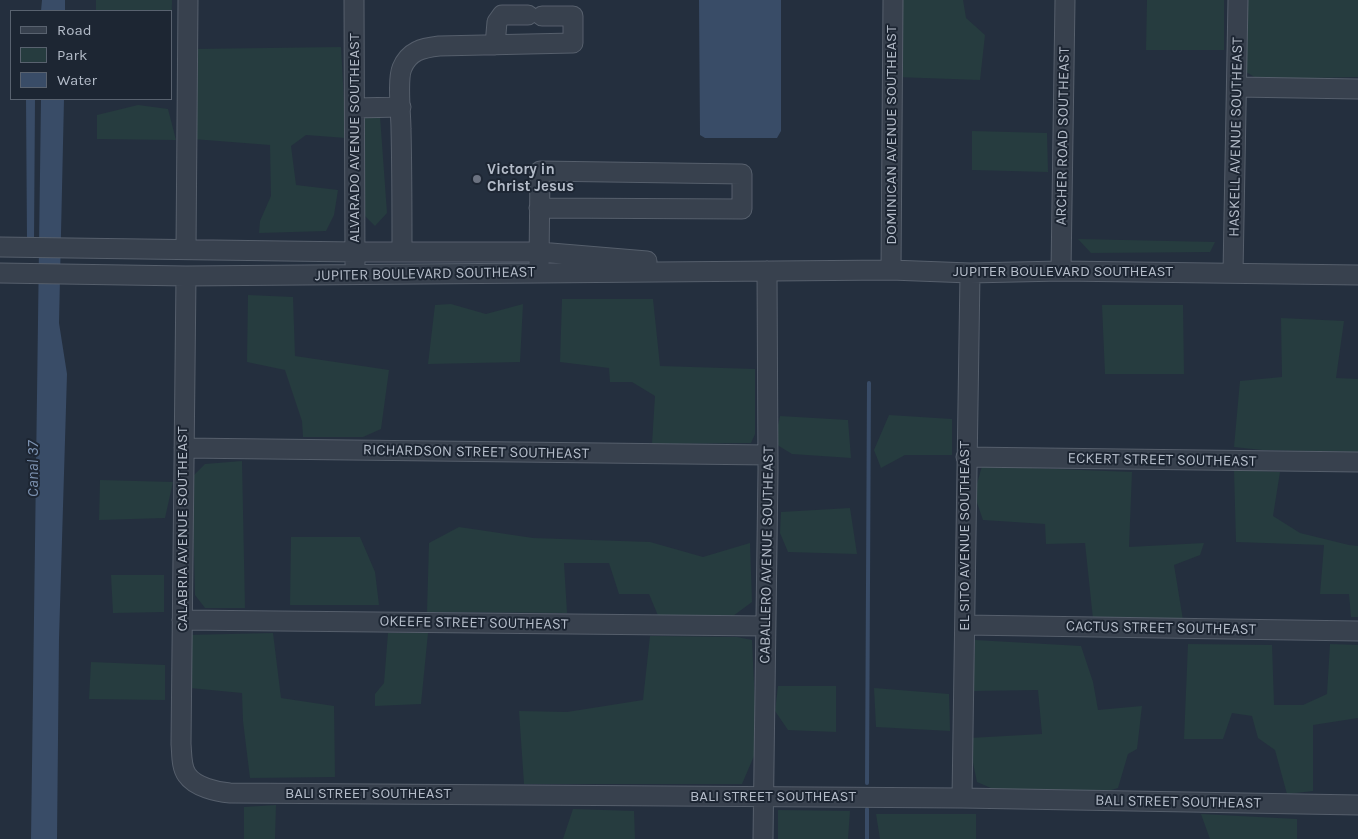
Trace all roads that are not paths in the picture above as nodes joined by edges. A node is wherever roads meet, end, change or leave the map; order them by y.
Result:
1 (188, 0) edge
2 (354, 0) edge
3 (893, 0) edge
4 (1064, 0) edge
5 (1238, 0) edge
6 (495, 45) junction
7 (1237, 87) junction
8 (1358, 89) edge
9 (401, 107) junction
10 (355, 108) junction
11 (539, 208) junction
12 (5, 247) edge
13 (186, 250) junction
14 (355, 252) junction
15 (402, 252) junction
16 (539, 252) junction
17 (891, 270) junction
18 (767, 271) junction
19 (1061, 271) junction
20 (5, 273) edge
21 (538, 273) junction
22 (970, 273) junction
23 (1233, 273) junction
24 (355, 275) junction
25 (1358, 275) edge
26 (186, 276) junction
27 (184, 448) junction
28 (768, 456) junction
29 (966, 457) junction
30 (1358, 462) edge
31 (182, 620) junction
32 (965, 625) junction
33 (766, 626) junction
34 (1358, 631) edge
35 (192, 779) joint
36 (764, 797) junction
37 (962, 798) junction
38 (1358, 805) edge
39 (763, 839) edge

1 - 13 street
2 - 10 street, ALVARADO AVENUE SOUTHEAST
3 - 17 street, DOMINICAN AVENUE SOUTHEAST
4 - 19 street, ARCHER ROAD SOUTHEAST
5 - 7 street, HASKELL AVENUE SOUTHEAST
6 - 6 street
6 - 9 street
7 - 8 street
7 - 23 street, HASKELL AVENUE SOUTHEAST
9 - 10 street
9 - 15 street
10 - 14 street, ALVARADO AVENUE SOUTHEAST
11 - 11 street
11 - 16 street
12 - 13 street, JUPITER BOULEVARD SOUTHEAST
13 - 14 street, JUPITER BOULEVARD SOUTHEAST
14 - 15 street, JUPITER BOULEVARD SOUTHEAST
14 - 24 street, ALVARADO AVENUE SOUTHEAST
15 - 16 street, JUPITER BOULEVARD SOUTHEAST
16 - 18 street, JUPITER BOULEVARD SOUTHEAST
16 - 21 street
17 - 18 street, JUPITER BOULEVARD SOUTHEAST
17 - 22 street, JUPITER BOULEVARD SOUTHEAST
18 - 21 street, JUPITER BOULEVARD SOUTHEAST
18 - 28 street, CABALLERO AVENUE SOUTHEAST
19 - 22 street, JUPITER BOULEVARD SOUTHEAST
19 - 23 street, JUPITER BOULEVARD SOUTHEAST
20 - 26 street, JUPITER BOULEVARD SOUTHEAST
21 - 24 street, JUPITER BOULEVARD SOUTHEAST
22 - 29 street, EL SITO AVENUE SOUTHEAST
23 - 25 street, JUPITER BOULEVARD SOUTHEAST
24 - 26 street, JUPITER BOULEVARD SOUTHEAST
26 - 27 street, CALABRIA AVENUE SOUTHEAST
27 - 28 street, RICHARDSON STREET SOUTHEAST
27 - 31 street, CALABRIA AVENUE SOUTHEAST
28 - 33 street, CABALLERO AVENUE SOUTHEAST
29 - 30 street, ECKERT STREET SOUTHEAST
29 - 32 street, EL SITO AVENUE SOUTHEAST
31 - 33 street, OKEEFE STREET SOUTHEAST
31 - 35 street, CALABRIA AVENUE SOUTHEAST
32 - 34 street, CACTUS STREET SOUTHEAST
32 - 37 street, EL SITO AVENUE SOUTHEAST
33 - 36 street, CABALLERO AVENUE SOUTHEAST
35 - 36 street, BALI STREET SOUTHEAST
36 - 37 street, BALI STREET SOUTHEAST
36 - 39 street, CABALLERO AVENUE SOUTHEAST
37 - 38 street, BALI STREET SOUTHEAST

